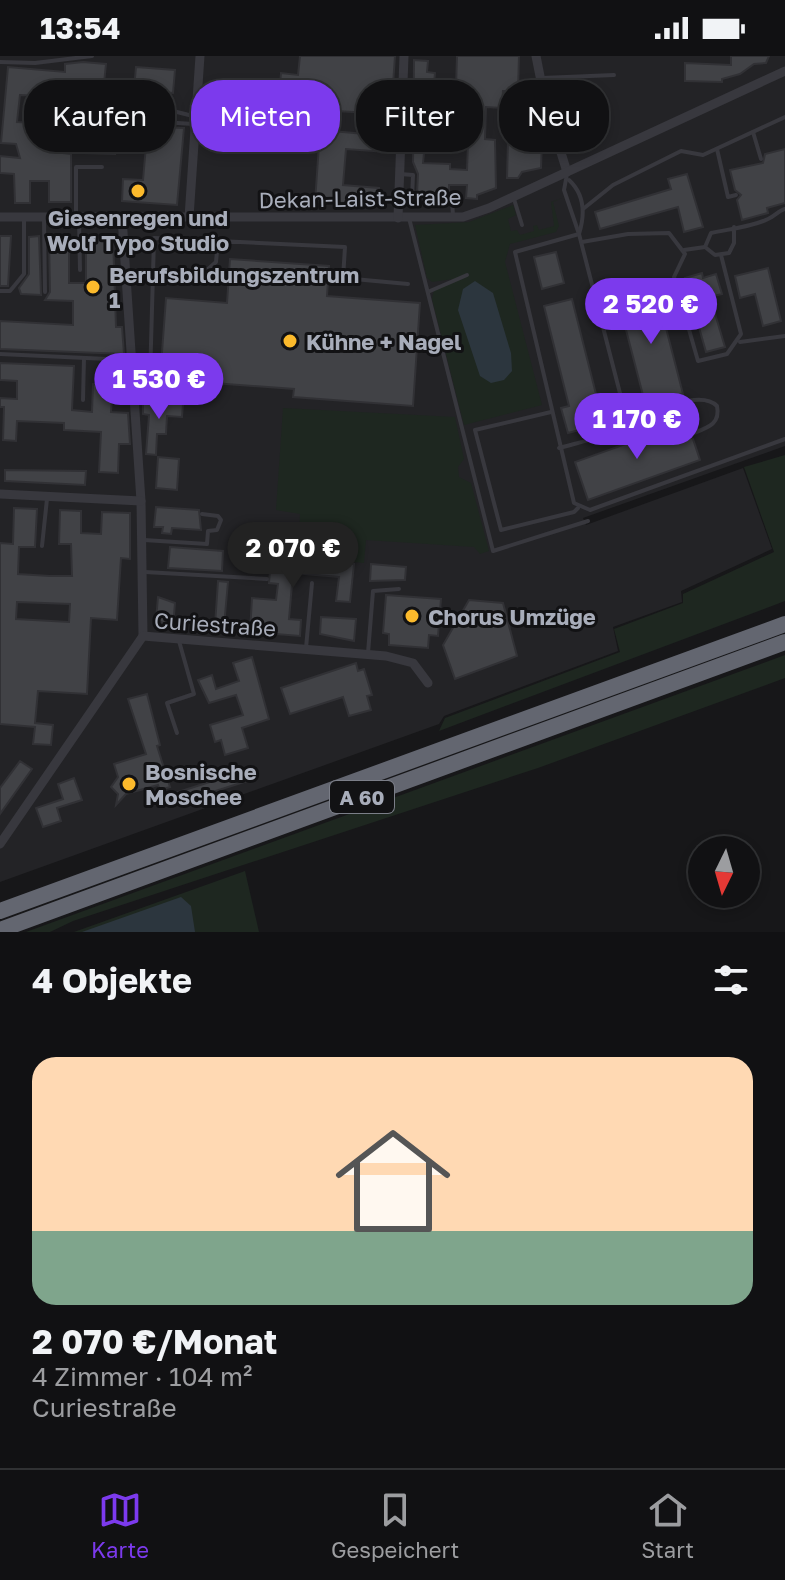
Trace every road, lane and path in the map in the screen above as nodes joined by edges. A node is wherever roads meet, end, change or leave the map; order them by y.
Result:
1 (92, 56) edge
2 (200, 56) edge
3 (404, 56) edge
4 (536, 56) edge
5 (0, 62) edge
6 (785, 71) edge
7 (614, 75) dead end
8 (540, 78) junction
9 (198, 80) edge
10 (785, 117) edge
11 (753, 132) junction
12 (717, 149) junction
13 (194, 152) edge
14 (761, 159) dead end
15 (102, 167) dead end
16 (400, 174) junction
17 (568, 176) junction
18 (736, 195) dead end
19 (514, 196) junction
20 (583, 209) junction
21 (785, 209) edge
22 (0, 217) edge
23 (24, 217) junction
24 (44, 217) junction
25 (78, 217) junction
26 (122, 217) junction
27 (189, 217) junction
28 (404, 218) junction
29 (453, 218) junction
30 (522, 225) dead end
31 (734, 227) junction
32 (579, 234) junction
33 (218, 241) junction
34 (582, 242) junction
35 (705, 247) junction
36 (684, 250) junction
37 (721, 255) junction
38 (80, 270) dead end
39 (125, 272) junction
40 (153, 274) junction
41 (467, 275) dead end
42 (408, 284) dead end
43 (0, 291) edge
44 (430, 291) junction
45 (45, 292) dead end
46 (785, 336) edge
47 (738, 342) junction
48 (0, 354) edge
49 (84, 358) junction
50 (131, 360) junction
51 (150, 378) dead end
52 (83, 400) dead end
53 (622, 401) dead end
54 (551, 412) junction
55 (691, 434) dead end
56 (785, 439) edge
57 (559, 448) junction
58 (0, 494) edge
59 (47, 497) junction
60 (141, 501) junction
61 (578, 508) junction
62 (202, 514) dead end
63 (588, 521) dead end
64 (142, 540) junction
65 (42, 546) dead end
66 (142, 572) junction
67 (267, 579) dead end
68 (312, 583) dead end
69 (399, 589) dead end
70 (785, 624) edge
71 (143, 636) junction
72 (179, 638) junction
73 (785, 642) edge
74 (306, 648) junction
75 (368, 653) junction
76 (428, 683) dead end
77 (177, 733) dead end
78 (0, 844) edge
79 (0, 911) edge
80 (0, 930) edge

1 - 5 lane
2 - 9 street
3 - 16 street
4 - 8 street
6 - 17 street, Dekan-Laist-Straße
7 - 8 lane
8 - 17 street
10 - 11 lane
11 - 12 lane
11 - 14 lane
12 - 18 lane
12 - 20 lane
13 - 27 street
15 - 25 lane
16 - 28 street
16 - 29 lane
17 - 19 street, Dekan-Laist-Straße
17 - 20 lane
17 - 32 lane
19 - 29 street, Dekan-Laist-Straße
19 - 30 lane
20 - 32 lane
21 - 31 lane
22 - 23 street, Dekan-Laist-Straße
23 - 24 street, Dekan-Laist-Straße
23 - 43 lane
24 - 25 street, Dekan-Laist-Straße
24 - 45 lane
25 - 26 street, Dekan-Laist-Straße
25 - 38 lane
26 - 27 street, Dekan-Laist-Straße
26 - 39 street
27 - 28 street, Dekan-Laist-Straße
28 - 29 street, Dekan-Laist-Straße
28 - 44 lane
31 - 35 lane
31 - 37 lane
32 - 34 lane
32 - 54 lane
33 - 40 lane
33 - 40 lane
33 - 42 lane
34 - 36 lane
34 - 53 lane
35 - 36 lane
35 - 37 lane
36 - 47 lane
37 - 47 lane
39 - 40 lane
39 - 50 street
40 - 51 lane
41 - 44 lane
44 - 63 lane
46 - 47 lane
48 - 49 lane
49 - 50 lane
49 - 52 lane
50 - 60 street
54 - 57 lane
54 - 61 lane
55 - 57 lane
56 - 61 lane
57 - 61 lane
58 - 59 street
59 - 60 street
59 - 65 lane
60 - 64 street
62 - 64 lane
64 - 66 street
66 - 67 lane
66 - 71 street
68 - 74 lane
69 - 75 lane
70 - 79 highway, A 60
71 - 72 street, Curiestraße
71 - 78 street, Curiestraße
72 - 74 street, Curiestraße
72 - 77 lane
73 - 80 highway, A 60
74 - 75 street, Curiestraße
75 - 76 street, Curiestraße

